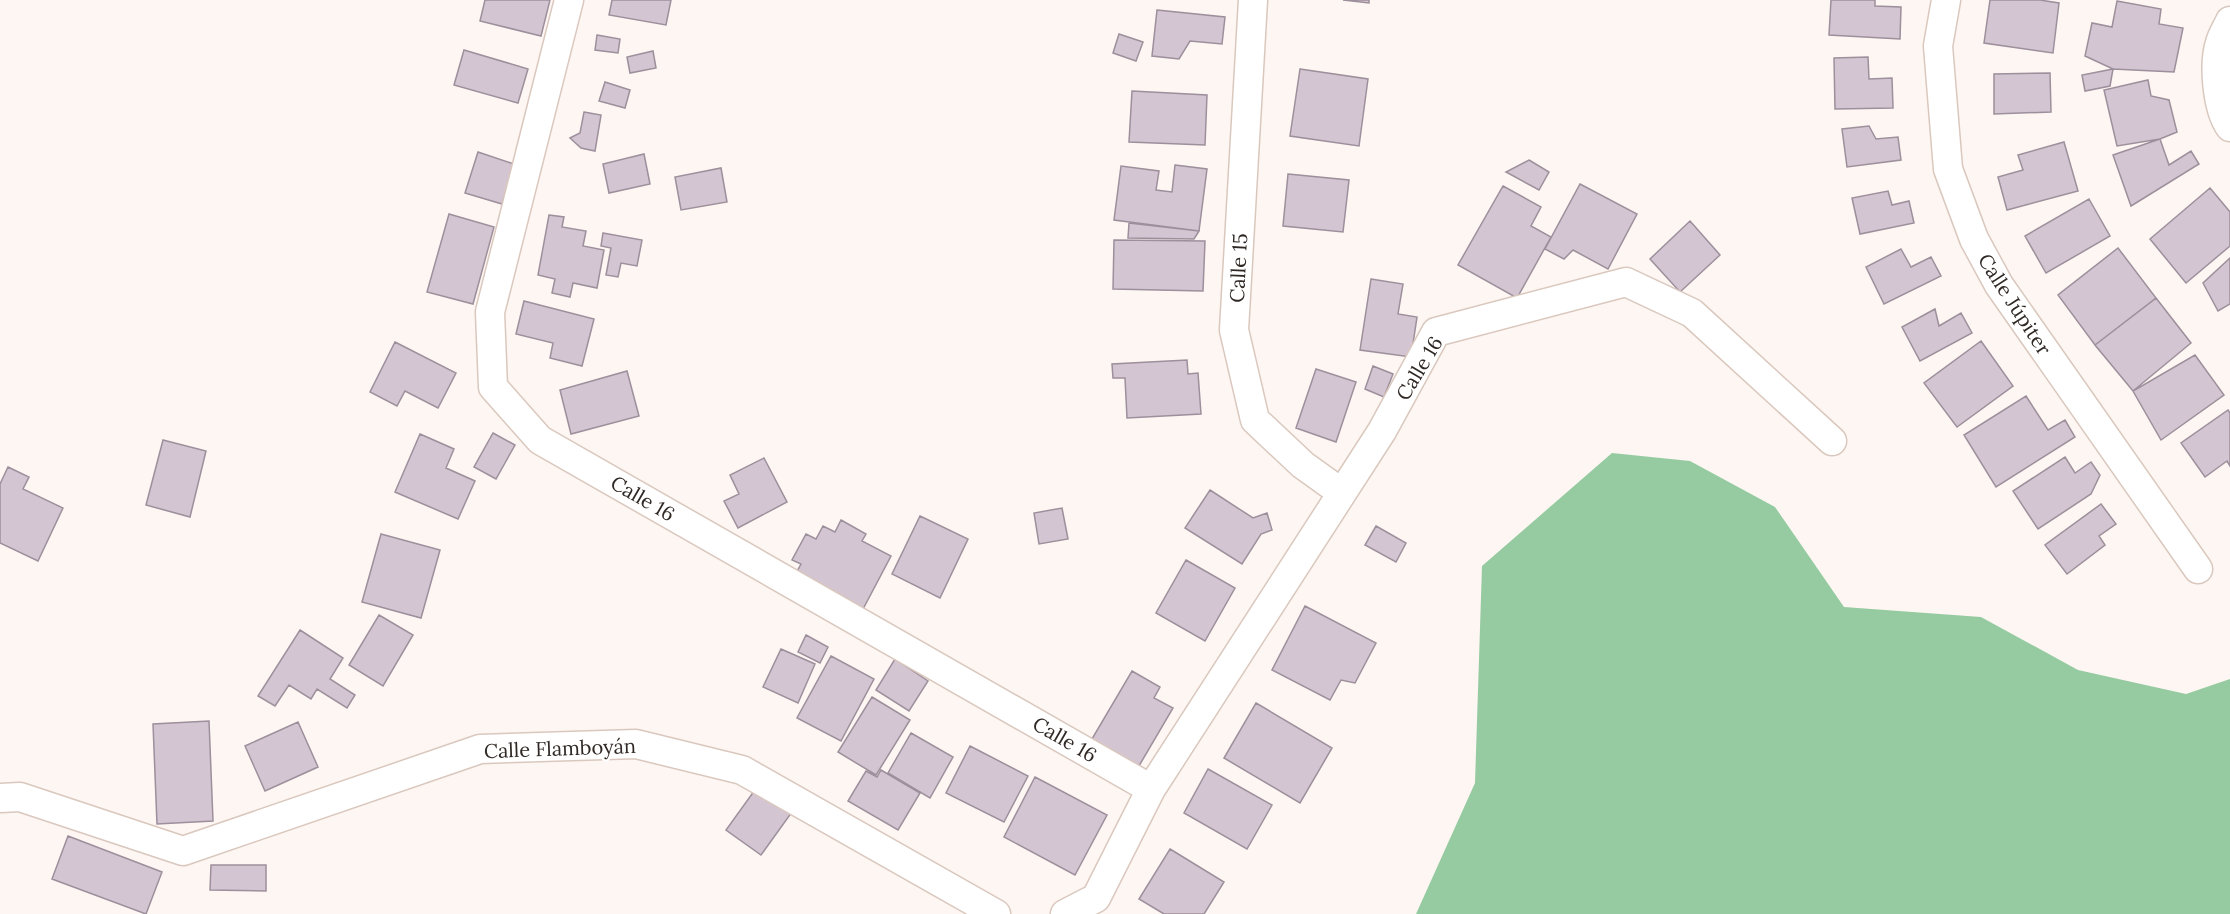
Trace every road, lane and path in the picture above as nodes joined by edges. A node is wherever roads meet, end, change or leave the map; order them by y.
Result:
1 (569, 0) edge
2 (1253, 0) edge
3 (1946, 0) edge
4 (2230, 21) edge
5 (2230, 127) edge
6 (1833, 441) dead end
7 (1342, 494) junction
8 (2199, 569) dead end
9 (1151, 789) junction
10 (0, 798) edge
11 (996, 914) edge
12 (1065, 914) edge

1 - 9 street, Calle 16
2 - 7 street, Calle 15
3 - 8 street, Calle Júpiter
4 - 5 street
6 - 7 street, Calle 16
7 - 9 street, Calle 16
9 - 12 street, Calle 16
10 - 11 street, Calle Flamboyán

